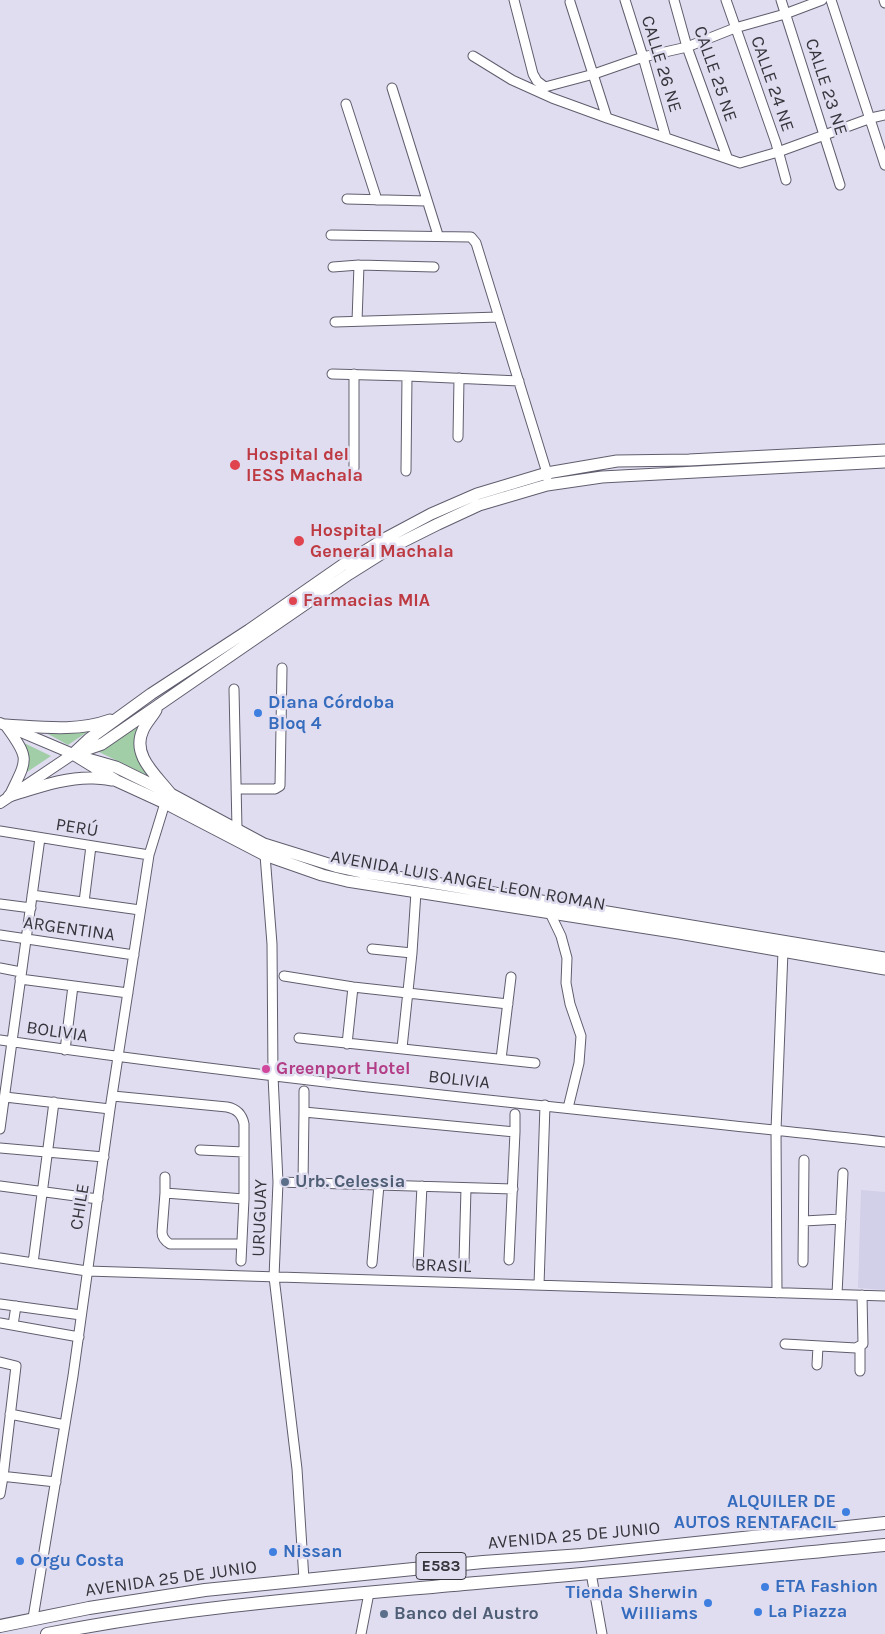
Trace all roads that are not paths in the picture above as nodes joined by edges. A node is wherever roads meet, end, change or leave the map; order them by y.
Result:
1 (514, 0) edge
2 (625, 0) edge
3 (674, 0) edge
4 (726, 0) edge
5 (781, 0) edge
6 (822, 0) edge
7 (831, 0) edge
8 (570, 2) dead end
9 (785, 14) junction
10 (735, 28) junction
11 (687, 47) junction
12 (473, 56) dead end
13 (643, 57) junction
14 (594, 74) junction
15 (392, 88) dead end
16 (346, 104) dead end
17 (885, 115) edge
18 (607, 118) junction
19 (871, 118) junction
20 (824, 134) junction
21 (666, 138) junction
22 (778, 152) junction
23 (727, 157) junction
24 (885, 165) edge
25 (786, 180) dead end
26 (840, 185) dead end
27 (347, 199) dead end
28 (376, 200) junction
29 (427, 201) junction
30 (331, 235) dead end
31 (438, 235) junction
32 (359, 265) junction
33 (333, 267) dead end
34 (434, 268) dead end
35 (499, 317) junction
36 (358, 321) junction
37 (335, 322) dead end
38 (332, 374) dead end
39 (354, 374) junction
40 (407, 376) junction
41 (460, 378) junction
42 (519, 381) junction
43 (458, 437) dead end
44 (885, 450) edge
45 (885, 462) edge
46 (354, 468) dead end
47 (406, 471) dead end
48 (548, 473) junction
49 (547, 485) junction
50 (282, 668) dead end
51 (234, 689) dead end
52 (160, 704) junction
53 (122, 716) junction
54 (3, 724) edge
55 (73, 754) junction
56 (117, 781) junction
57 (236, 789) junction
58 (168, 798) junction
59 (5, 800) edge
60 (237, 829) junction
61 (0, 831) edge
62 (40, 838) junction
63 (90, 846) junction
64 (149, 855) junction
65 (266, 855) junction
66 (416, 892) junction
67 (32, 895) junction
68 (533, 900) junction
69 (84, 902) junction
70 (0, 904) edge
71 (500, 905) junction
72 (31, 908) junction
73 (551, 908) junction
74 (140, 910) junction
75 (613, 913) junction
76 (566, 916) junction
77 (0, 936) edge
78 (27, 939) junction
79 (372, 948) dead end
80 (782, 951) junction
81 (412, 953) junction
82 (134, 955) junction
83 (885, 958) edge
84 (0, 968) edge
85 (885, 969) edge
86 (21, 975) junction
87 (284, 976) dead end
88 (511, 977) dead end
89 (73, 986) junction
90 (353, 987) junction
91 (128, 993) junction
92 (407, 994) junction
93 (508, 1004) junction
94 (299, 1038) dead end
95 (0, 1040) edge
96 (12, 1042) junction
97 (347, 1044) junction
98 (402, 1048) junction
99 (64, 1050) junction
100 (118, 1057) junction
101 (501, 1059) junction
102 (535, 1063) dead end
103 (273, 1076) junction
104 (304, 1091) dead end
105 (113, 1096) junction
106 (5, 1097) junction
107 (54, 1102) junction
108 (545, 1105) junction
109 (110, 1108) junction
110 (568, 1108) junction
111 (304, 1112) junction
112 (1, 1114) edge
113 (515, 1114) dead end
114 (0, 1129) edge
115 (776, 1130) junction
116 (515, 1132) junction
117 (885, 1142) edge
118 (0, 1148) edge
119 (200, 1150) dead end
120 (47, 1152) junction
121 (244, 1152) junction
122 (104, 1157) junction
123 (804, 1160) dead end
124 (843, 1173) dead end
125 (165, 1177) dead end
126 (278, 1182) junction
127 (303, 1183) junction
128 (379, 1185) junction
129 (0, 1186) edge
130 (422, 1186) junction
131 (466, 1188) junction
132 (513, 1189) junction
133 (42, 1192) junction
134 (165, 1193) junction
135 (98, 1199) junction
136 (244, 1199) junction
137 (841, 1219) junction
138 (804, 1221) junction
139 (242, 1244) junction
140 (0, 1258) edge
141 (509, 1260) dead end
142 (241, 1261) dead end
143 (464, 1262) dead end
144 (803, 1262) dead end
145 (33, 1263) junction
146 (372, 1263) dead end
147 (418, 1265) dead end
148 (87, 1271) junction
149 (274, 1277) junction
150 (539, 1285) junction
151 (777, 1292) junction
152 (837, 1294) junction
153 (862, 1295) junction
154 (885, 1296) edge
155 (0, 1304) edge
156 (16, 1306) junction
157 (82, 1316) junction
158 (0, 1323) edge
159 (13, 1325) junction
160 (79, 1337) junction
161 (785, 1344) dead end
162 (818, 1346) junction
163 (860, 1347) junction
164 (0, 1362) edge
165 (818, 1365) dead end
166 (860, 1371) dead end
167 (10, 1414) junction
168 (65, 1425) junction
169 (2, 1477) edge
170 (56, 1482) junction
171 (0, 1494) edge
172 (885, 1523) edge
173 (885, 1545) edge
174 (654, 1548) junction
175 (591, 1574) junction
176 (304, 1580) junction
177 (369, 1592) junction
178 (33, 1618) junction
179 (0, 1626) edge
180 (47, 1634) edge
181 (361, 1634) edge
182 (602, 1634) edge

1 - 14 street
2 - 13 street, CALLE 26 NE
3 - 11 street, CALLE 25 NE
4 - 10 street, CALLE 24 NE
5 - 9 street, CALLE 23 NE
6 - 9 street
7 - 19 street
8 - 14 street
9 - 10 street
9 - 20 street, CALLE 23 NE
10 - 11 street
10 - 22 street, CALLE 24 NE
11 - 13 street
11 - 23 street, CALLE 25 NE
12 - 18 street
13 - 14 street
13 - 21 street, CALLE 26 NE
14 - 18 street
15 - 29 street
16 - 28 street
17 - 19 street
18 - 21 street
19 - 20 street
19 - 24 street
20 - 22 street
20 - 26 street, CALLE 23 NE
21 - 23 street
22 - 23 street
22 - 25 street, CALLE 24 NE
27 - 28 street
28 - 29 street
29 - 31 street
30 - 31 street
31 - 35 street
32 - 33 street
32 - 34 street
32 - 36 street
35 - 36 street
35 - 42 street
36 - 37 street
38 - 39 street
39 - 40 street
39 - 46 street
40 - 41 street
40 - 47 street
41 - 42 street
41 - 43 street
42 - 48 street
44 - 48 main road
45 - 49 main road
48 - 49 street
48 - 53 main road
49 - 52 main road
50 - 57 street
51 - 57 street
52 - 55 main road
52 - 58 main road
53 - 54 main road
53 - 55 main road
54 - 55 street
54 - 59 street
55 - 56 main road, AVENIDA LUIS ANGEL LEON ROMAN
55 - 58 main road, AVENIDA LUIS ANGEL LEON ROMAN
55 - 59 street
56 - 58 main road, AVENIDA LUIS ANGEL LEON ROMAN
56 - 59 main road
57 - 60 street
58 - 60 main road, AVENIDA LUIS ANGEL LEON ROMAN
58 - 64 street, CHILE
58 - 65 main road, AVENIDA LUIS ANGEL LEON ROMAN
60 - 68 main road, AVENIDA LUIS ANGEL LEON ROMAN
61 - 62 street, PERÚ
62 - 63 street, PERÚ
62 - 67 street
63 - 64 street, PERÚ
63 - 69 street
64 - 74 street, CHILE
65 - 66 main road, AVENIDA LUIS ANGEL LEON ROMAN
65 - 103 street, URUGUAY
66 - 71 main road, AVENIDA LUIS ANGEL LEON ROMAN
66 - 81 street
67 - 69 street
67 - 72 street
68 - 71 main road
68 - 73 main road, AVENIDA LUIS ANGEL LEON ROMAN
69 - 74 street
70 - 72 street
71 - 73 main road, AVENIDA LUIS ANGEL LEON ROMAN
72 - 78 street
73 - 75 main road, AVENIDA LUIS ANGEL LEON ROMAN
73 - 76 main road, AVENIDA LUIS ANGEL LEON ROMAN
73 - 110 street
74 - 82 street, CHILE
75 - 76 main road
75 - 83 main road, AVENIDA LUIS ANGEL LEON ROMAN
76 - 80 main road, AVENIDA LUIS ANGEL LEON ROMAN
77 - 78 street, ARGENTINA
78 - 82 street, ARGENTINA
78 - 86 street
79 - 81 street
80 - 85 main road, AVENIDA LUIS ANGEL LEON ROMAN
80 - 115 street
81 - 92 street
82 - 91 street, CHILE
84 - 86 street
86 - 89 street
86 - 96 street
87 - 90 street
88 - 93 street
89 - 91 street
89 - 99 street
90 - 92 street
90 - 97 street
91 - 100 street, CHILE
92 - 93 street
92 - 98 street
93 - 101 street
94 - 97 street
95 - 96 street, BOLIVIA
96 - 99 street, BOLIVIA
96 - 106 street
97 - 98 street
98 - 101 street
99 - 100 street, BOLIVIA
100 - 103 street, BOLIVIA
100 - 105 street, CHILE
101 - 102 street
103 - 108 street, BOLIVIA
103 - 126 street, URUGUAY
104 - 111 street
105 - 109 street, CHILE
105 - 121 street
106 - 107 street
106 - 112 street
107 - 109 street
107 - 120 street
108 - 110 street, BOLIVIA
108 - 150 street
109 - 122 street, CHILE
110 - 115 street, BOLIVIA
111 - 116 street
111 - 127 street
112 - 114 street
113 - 116 street
115 - 117 street, BOLIVIA
115 - 151 street
116 - 132 street
118 - 120 street
119 - 121 street
120 - 122 street
120 - 133 street
121 - 136 street
122 - 135 street, CHILE
123 - 138 street
124 - 137 street
125 - 134 street
126 - 127 street
126 - 149 street, URUGUAY
127 - 128 street
128 - 130 street
128 - 146 street
129 - 133 street
130 - 131 street
130 - 147 street
131 - 132 street
131 - 143 street
132 - 141 street
133 - 135 street
133 - 145 street
134 - 136 street
134 - 139 street
135 - 148 street, CHILE
136 - 139 street
137 - 138 street
137 - 152 street
138 - 144 street
139 - 142 street
140 - 145 street, BRASIL
145 - 148 street, BRASIL
148 - 149 street, BRASIL
148 - 157 street, CHILE
149 - 150 street, BRASIL
149 - 176 street, URUGUAY
150 - 151 street, BRASIL
151 - 152 street, BRASIL
152 - 153 street, BRASIL
153 - 154 street, BRASIL
153 - 163 street
155 - 156 street
156 - 157 street
156 - 159 street
157 - 160 street, CHILE
158 - 159 street
159 - 160 street
160 - 168 street, CHILE
161 - 162 street
162 - 163 street
162 - 165 street
163 - 166 street
164 - 167 street
167 - 168 street
167 - 169 street
168 - 170 street, CHILE
169 - 170 street
169 - 171 street
170 - 178 street, CHILE
172 - 174 main road, AVENIDA 25 DE JUNIO / E583
173 - 175 main road, AVENIDA 25 DE JUNIO / E583
174 - 175 main road
174 - 176 main road, AVENIDA 25 DE JUNIO / E583
175 - 177 main road, AVENIDA 25 DE JUNIO / E583
175 - 182 street
176 - 178 main road, AVENIDA 25 DE JUNIO / E583
177 - 180 main road, AVENIDA 25 DE JUNIO / E583
177 - 181 street
178 - 179 main road, AVENIDA 25 DE JUNIO / E583

